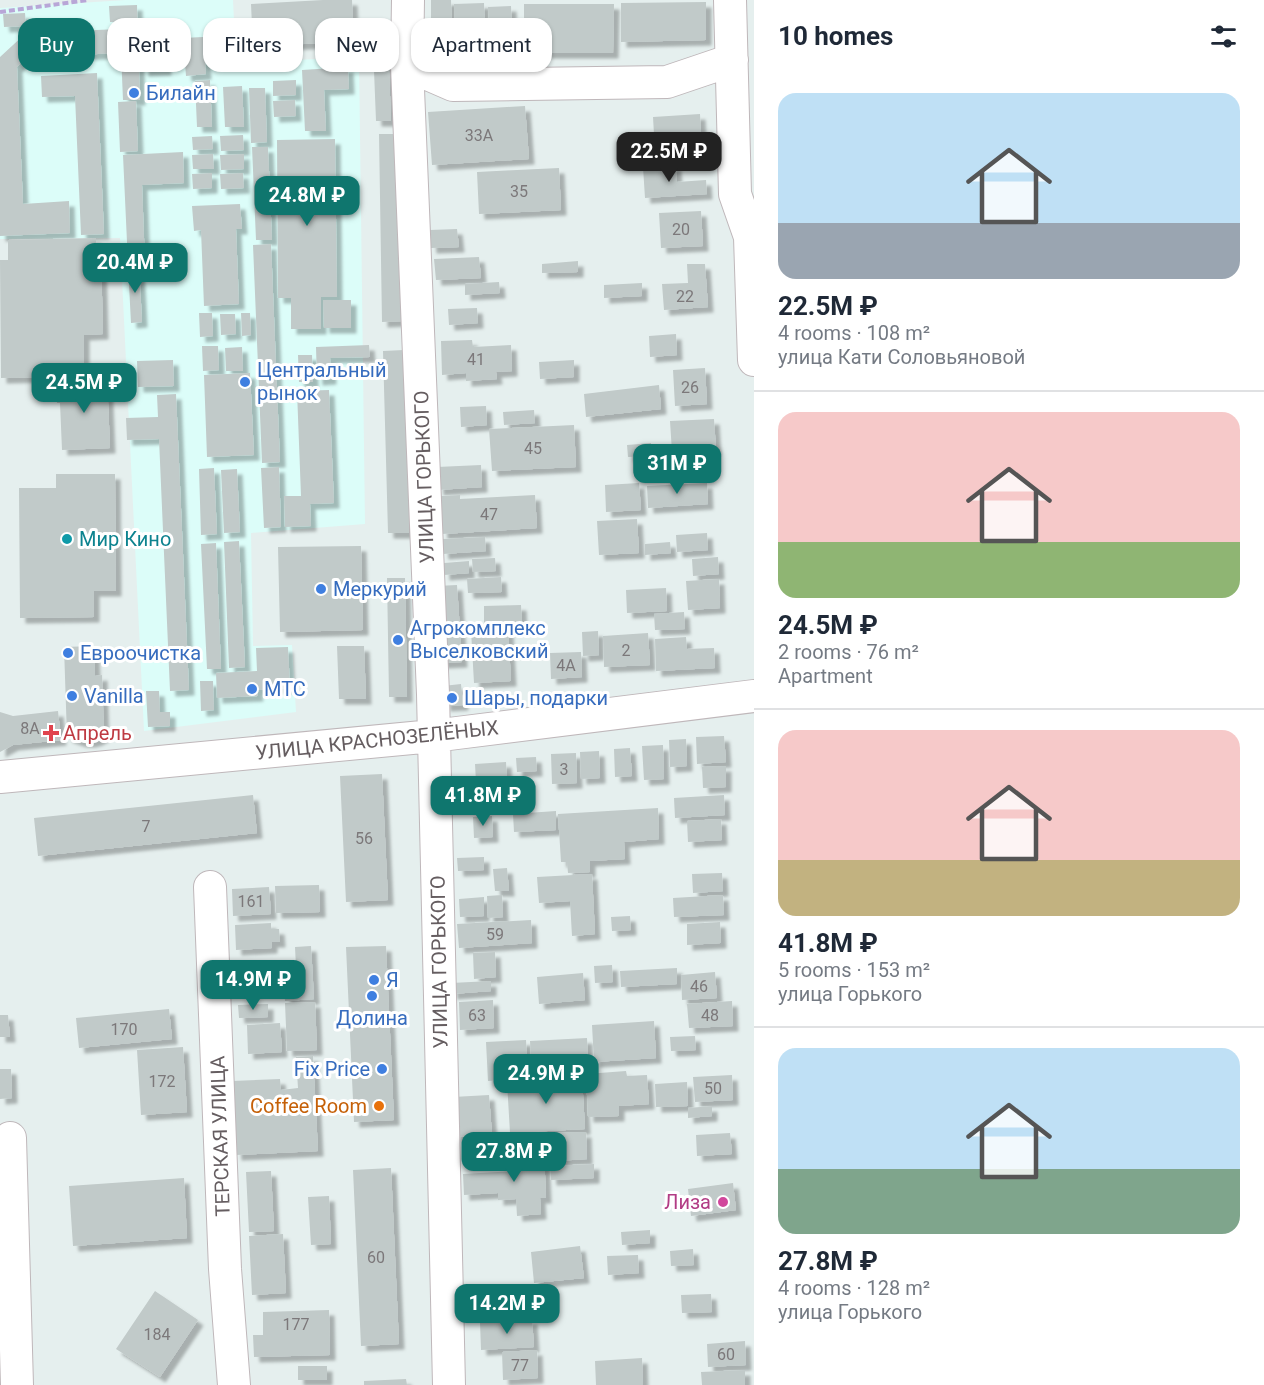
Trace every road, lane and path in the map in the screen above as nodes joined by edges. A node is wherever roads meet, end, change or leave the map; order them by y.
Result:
1 (88, 0) edge
2 (408, 0) edge
3 (730, 0) edge
4 (0, 12) edge
5 (732, 60) junction
6 (407, 65) junction
7 (752, 237) edge
8 (754, 360) edge
9 (754, 696) edge
10 (434, 736) junction
11 (0, 777) edge
12 (210, 887) dead end
13 (10, 1138) dead end
14 (17, 1385) edge
15 (234, 1385) edge
16 (449, 1385) edge

1 - 4 path
2 - 6 street, УЛИЦА ГОРЬКОГО
3 - 5 street
5 - 6 street
5 - 7 street
6 - 10 street, УЛИЦА ГОРЬКОГО
7 - 8 street
9 - 10 street, УЛИЦА КРАСНОЗЕЛЁНЫХ
10 - 11 street, УЛИЦА КРАСНОЗЕЛЁНЫХ
10 - 16 street, УЛИЦА ГОРЬКОГО
12 - 15 street, ТЕРСКАЯ УЛИЦА
13 - 14 street

